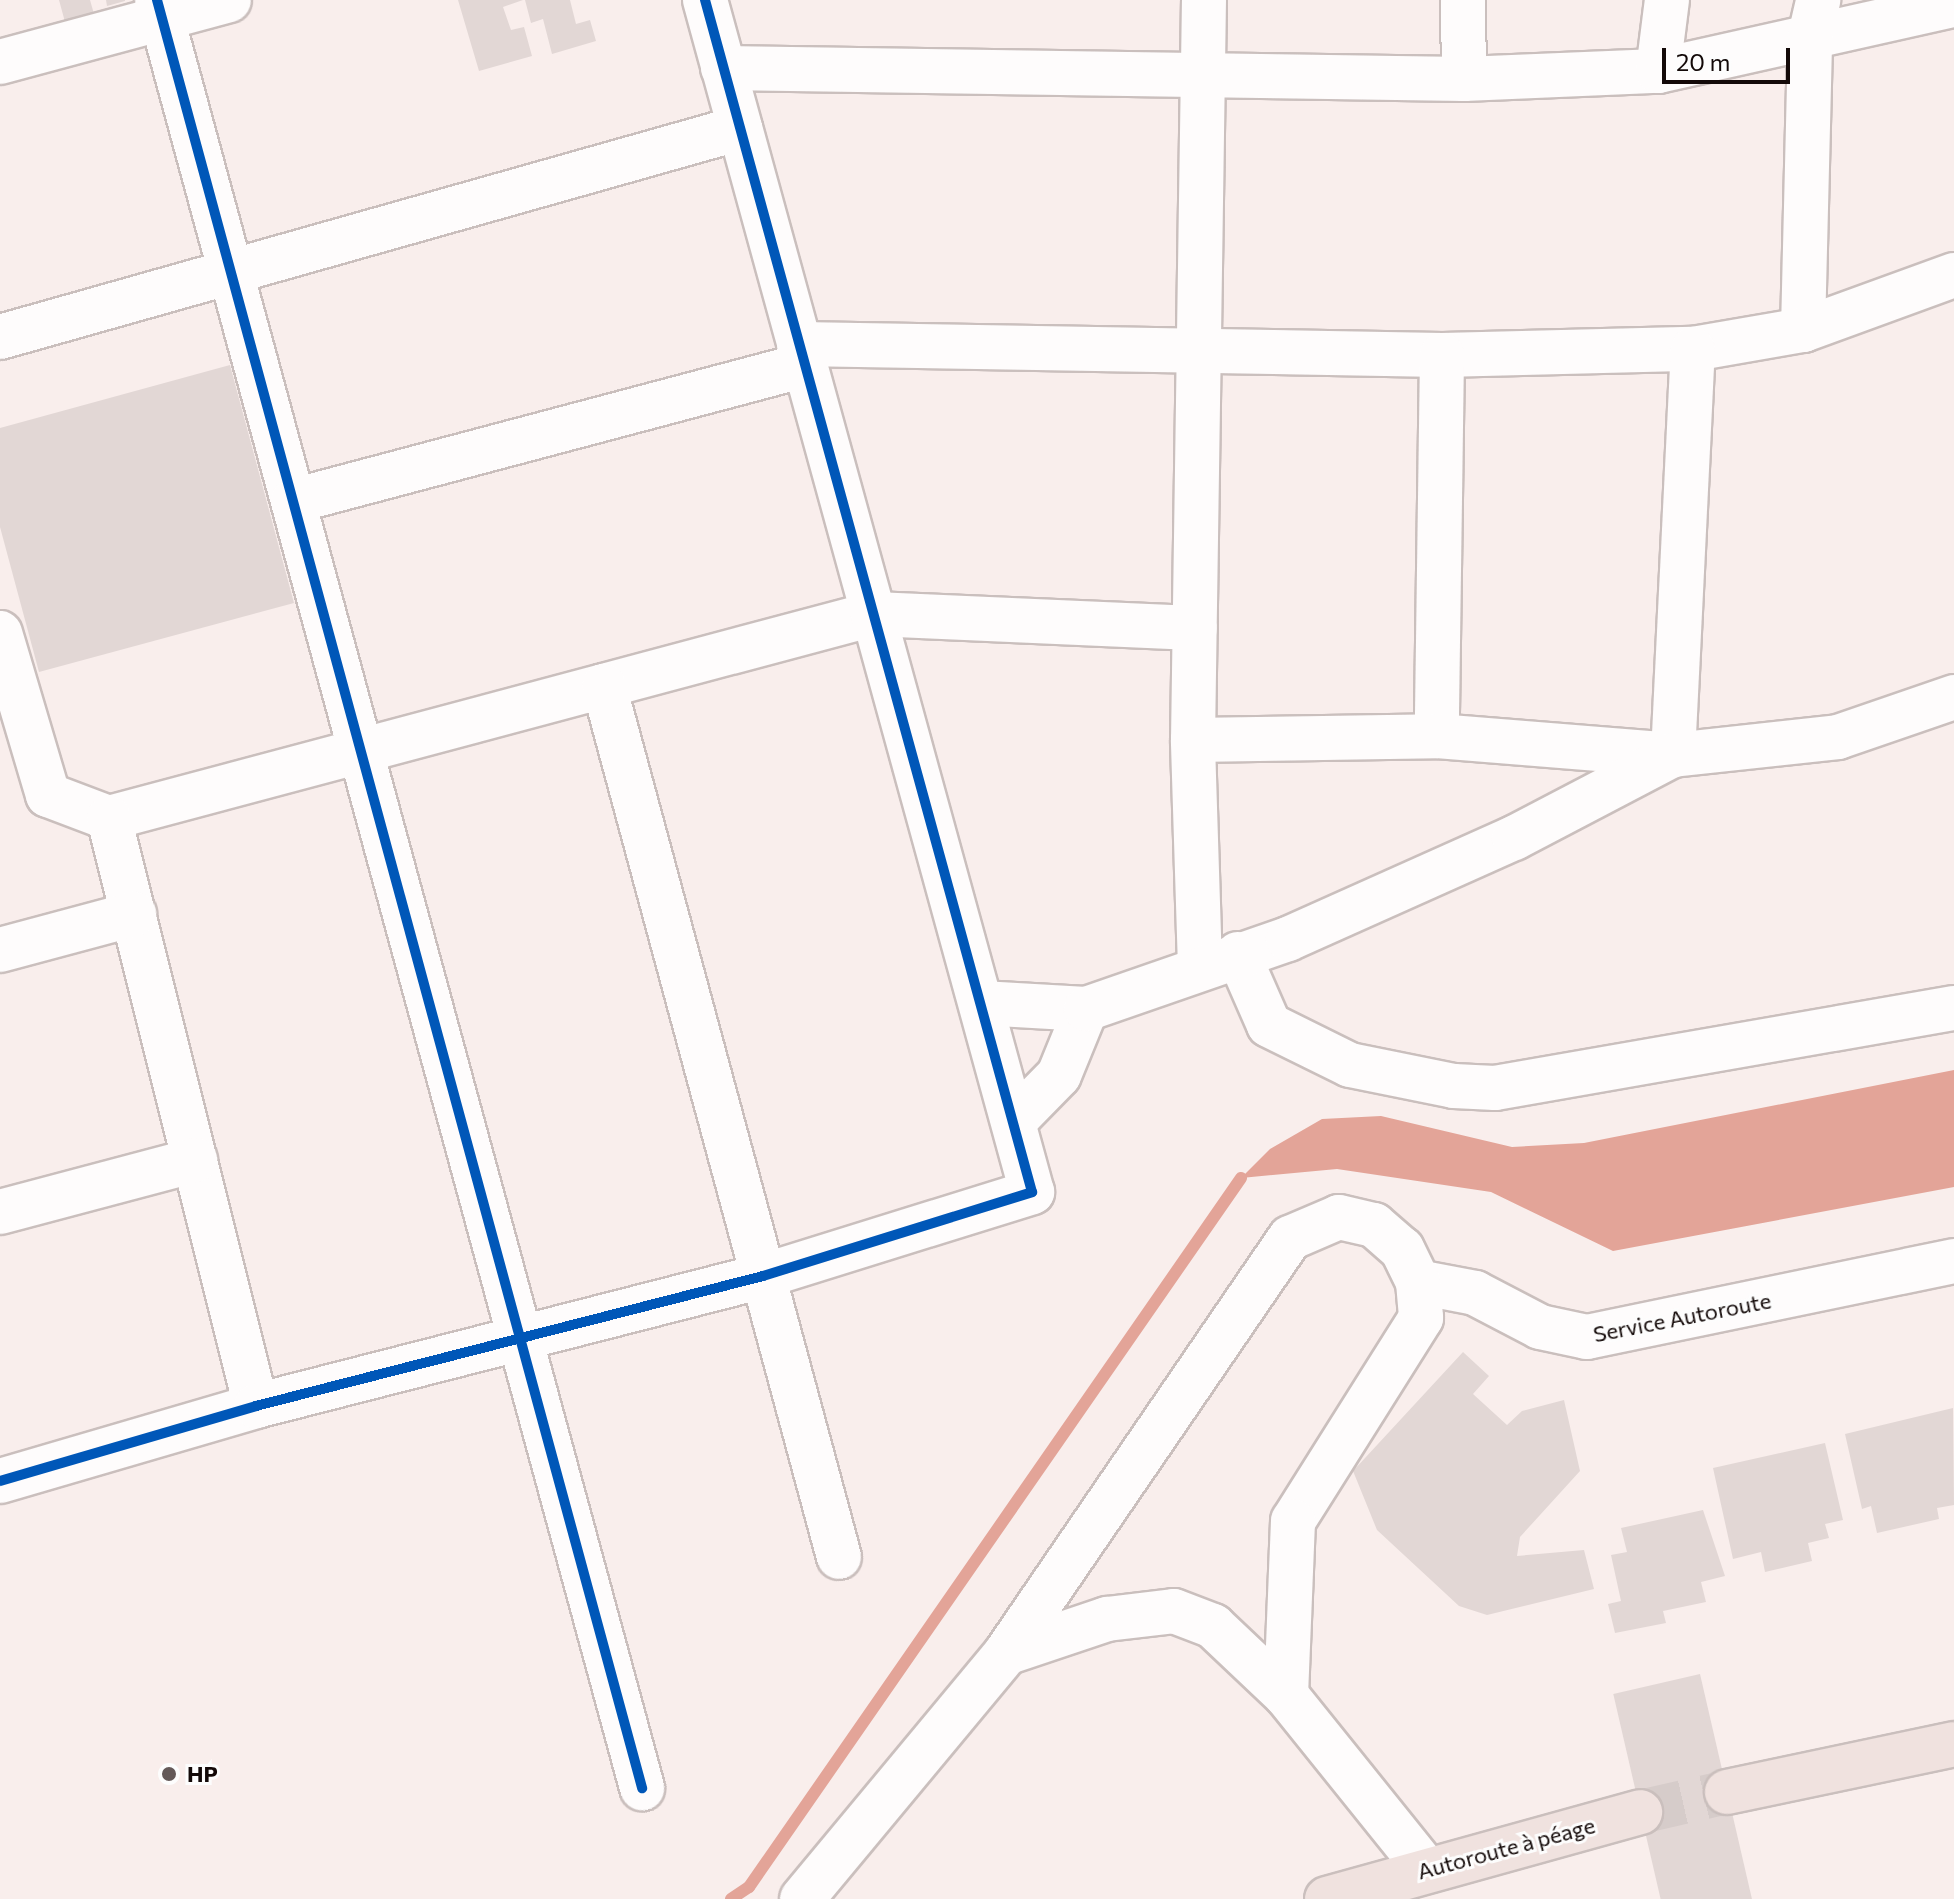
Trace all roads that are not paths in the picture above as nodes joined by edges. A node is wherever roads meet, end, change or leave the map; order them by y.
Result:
1 (229, 0) edge
2 (705, 0) edge
3 (1204, 0) edge
4 (1463, 0) edge
5 (1667, 0) edge
6 (1954, 5) edge
7 (160, 9) edge
8 (1814, 18) edge
9 (0, 62) edge
10 (723, 68) junction
11 (1658, 71) junction
12 (1203, 75) junction
13 (1464, 79) junction
14 (740, 128) junction
15 (230, 272) junction
16 (1954, 275) edge
17 (1803, 330) junction
18 (0, 337) edge
19 (1693, 349) junction
20 (1199, 350) junction
21 (802, 355) junction
22 (1442, 355) junction
23 (293, 501) junction
24 (873, 614) junction
25 (1195, 628) junction
26 (0, 633) edge
27 (604, 686) junction
28 (1954, 697) edge
29 (1437, 736) junction
30 (1193, 740) junction
31 (360, 751) junction
32 (1673, 755) junction
33 (109, 818) junction
34 (134, 914) junction
35 (0, 950) edge
36 (1219, 961) junction
37 (981, 1003) junction
38 (1954, 1008) edge
39 (1086, 1009) junction
40 (1014, 1121) junction
41 (195, 1160) junction
42 (0, 1212) edge
43 (1954, 1261) edge
44 (763, 1276) junction
45 (1418, 1282) junction
46 (520, 1339) junction
47 (256, 1406) junction
48 (0, 1481) edge
49 (839, 1557) dead end
50 (1006, 1653) junction
51 (1286, 1695) junction
52 (1954, 1744) edge
53 (642, 1788) dead end
54 (1727, 1792) tunnel mouth
55 (1640, 1812) tunnel mouth
56 (1425, 1868) junction
57 (802, 1899) edge
58 (1327, 1899) edge

1 - 7 street
2 - 10 street
3 - 12 street
4 - 13 street
5 - 11 street
6 - 8 street
7 - 9 street
7 - 15 street
8 - 11 street
8 - 17 street
10 - 12 street
10 - 14 street
11 - 13 street
12 - 13 street
12 - 20 street
14 - 15 street
14 - 21 street
15 - 18 street
15 - 23 street
16 - 17 street
17 - 19 street
19 - 22 street
19 - 32 street
20 - 21 street
20 - 22 street
20 - 25 street
21 - 23 street
21 - 24 street
22 - 29 street
23 - 31 street
24 - 25 street
24 - 27 street
24 - 37 street
25 - 30 street
26 - 33 street
27 - 31 street
27 - 44 street
28 - 32 street
29 - 30 street
29 - 32 street
30 - 36 street
31 - 33 street
31 - 46 street
32 - 36 street
33 - 34 street
34 - 35 street
34 - 41 street
36 - 38 street
36 - 39 street
37 - 39 street
37 - 40 street
39 - 40 street
40 - 44 street
41 - 42 street
41 - 47 street
43 - 45 street, Service Autoroute
44 - 46 street
44 - 49 street
45 - 50 street
45 - 51 street
46 - 47 street
46 - 53 street
47 - 48 street
50 - 51 street
50 - 57 street
51 - 56 street
52 - 54 highway
55 - 56 highway, Autoroute à péage
56 - 58 highway, Autoroute à péage

